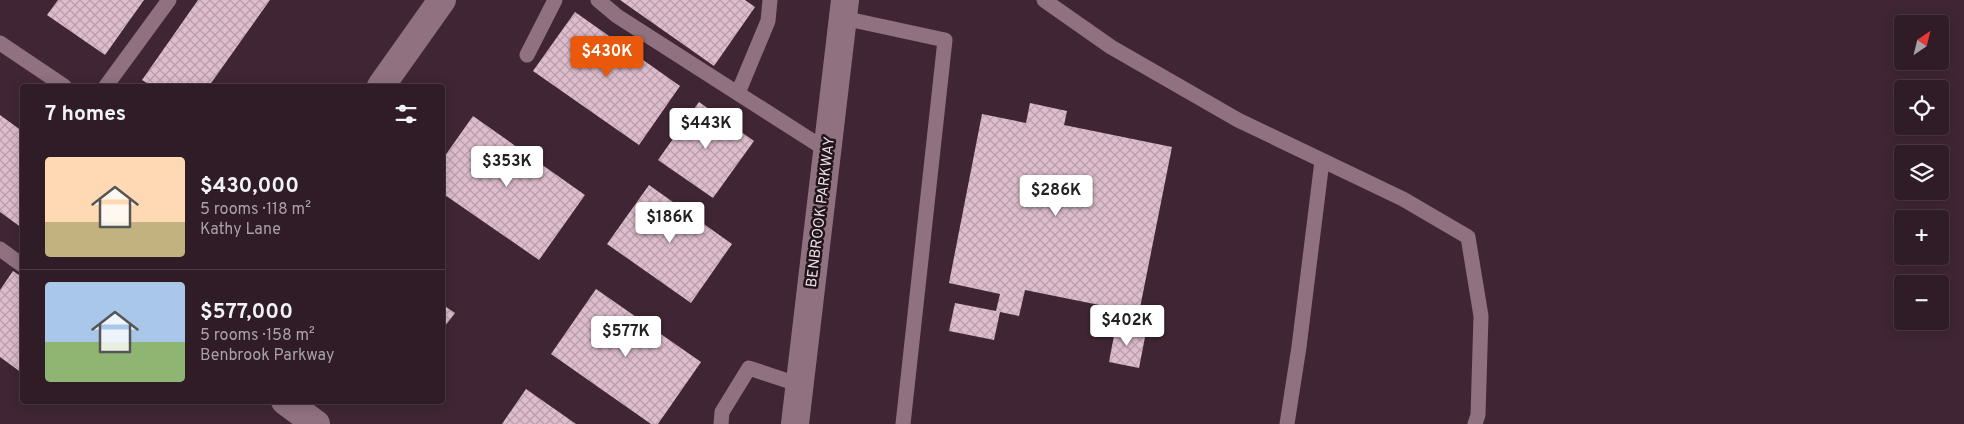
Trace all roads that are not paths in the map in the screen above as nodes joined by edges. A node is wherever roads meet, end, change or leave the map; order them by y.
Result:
1 (169, 0) edge
2 (442, 0) edge
3 (556, 0) edge
4 (598, 0) edge
5 (770, 0) edge
6 (1044, 0) edge
7 (844, 9) edge
8 (0, 43) edge
9 (527, 55) dead end
10 (61, 84) edge
11 (107, 84) edge
12 (381, 84) edge
13 (738, 93) junction
14 (828, 151) junction
15 (1322, 161) junction
16 (0, 249) edge
17 (20, 264) edge
18 (800, 385) junction
19 (289, 404) edge
20 (316, 424) edge
21 (721, 424) edge
22 (795, 424) edge
23 (903, 424) edge
24 (1287, 424) edge
25 (1475, 424) edge

1 - 11 lane
2 - 12 street
3 - 9 lane
4 - 13 lane
5 - 13 lane
6 - 15 lane
7 - 14 street, BENBROOK PARKWAY
7 - 23 lane
8 - 10 lane
13 - 14 lane
14 - 18 street, BENBROOK PARKWAY
15 - 24 lane
15 - 25 lane
16 - 17 lane
18 - 21 lane
18 - 22 street, BENBROOK PARKWAY
19 - 20 street

